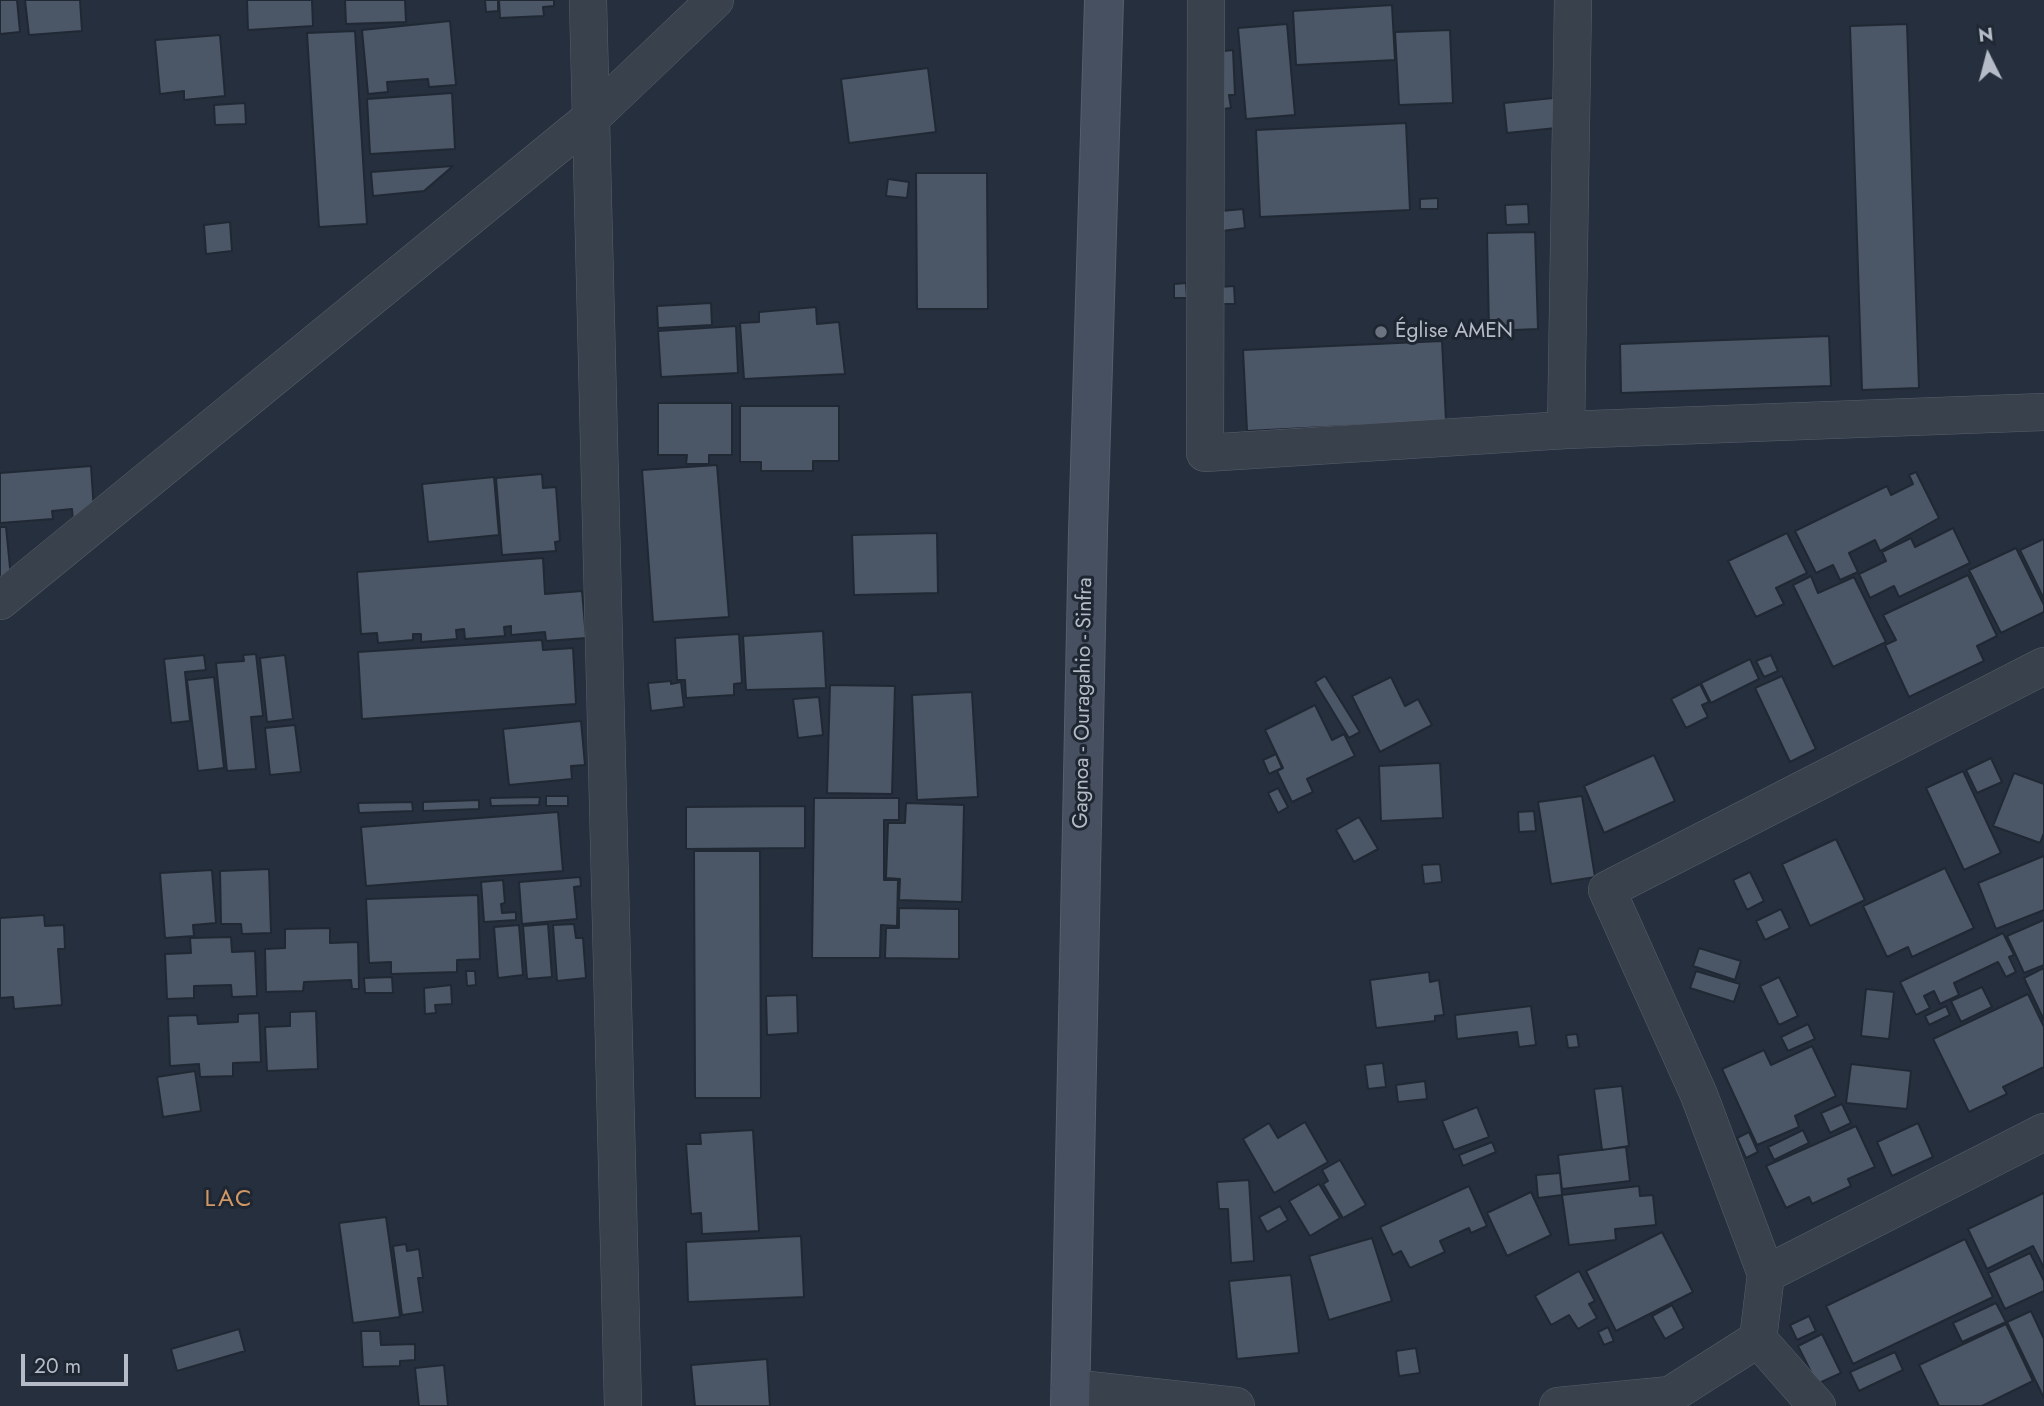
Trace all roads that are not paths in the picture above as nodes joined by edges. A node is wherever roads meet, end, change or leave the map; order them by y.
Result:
1 (588, 0) edge
2 (715, 0) edge
3 (1104, 0) edge
4 (1206, 0) edge
5 (1573, 0) edge
6 (592, 117) junction
7 (2044, 412) edge
8 (1566, 430) junction
9 (0, 601) edge
10 (2044, 666) edge
11 (2044, 1132) edge
12 (1766, 1274) junction
13 (1758, 1339) junction
14 (1070, 1397) edge
15 (623, 1406) edge
16 (1236, 1406) edge
17 (1558, 1406) edge
18 (1817, 1406) edge

1 - 6 street
2 - 6 street
3 - 14 main road, Gagnoa - Ouragahio - Sinfra
4 - 8 street
5 - 8 street
6 - 9 street
6 - 15 street
7 - 8 street
10 - 12 street
11 - 12 street
12 - 13 street
13 - 17 street
13 - 18 street
14 - 16 street

